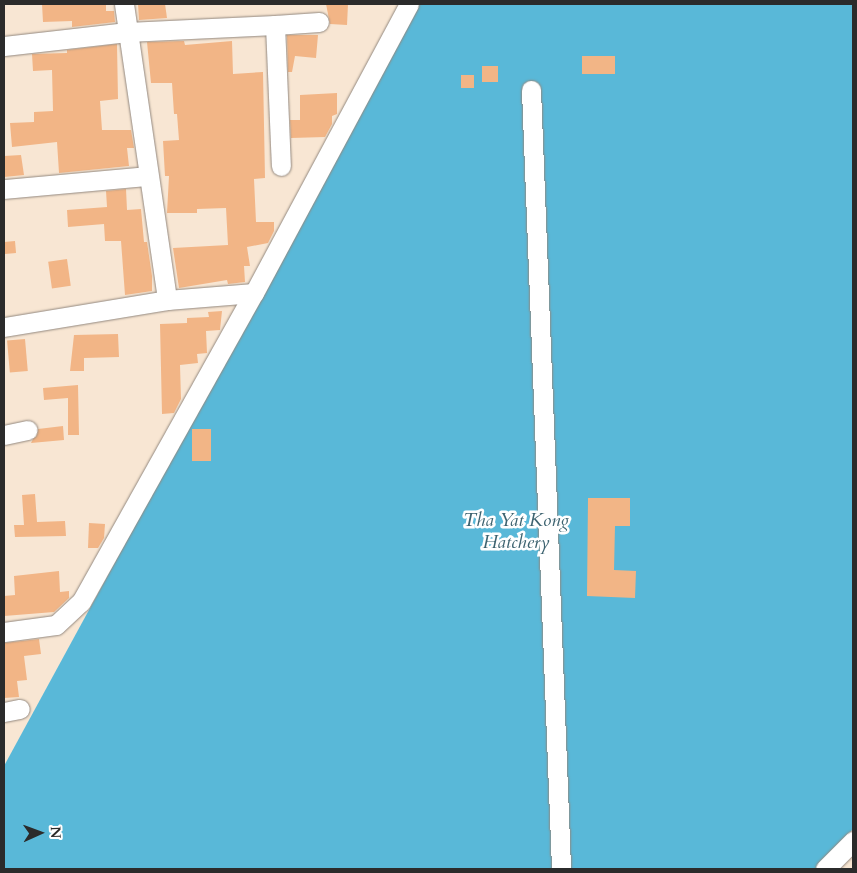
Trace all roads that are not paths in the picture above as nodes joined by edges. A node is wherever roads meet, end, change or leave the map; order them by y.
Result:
1 (124, 4) edge
2 (409, 4) edge
3 (320, 22) dead end
4 (275, 25) junction
5 (127, 32) junction
6 (4, 46) edge
7 (531, 90) dead end
8 (281, 166) dead end
9 (146, 176) junction
10 (4, 189) edge
11 (254, 293) junction
12 (167, 300) junction
13 (4, 327) edge
14 (27, 430) dead end
15 (4, 436) edge
16 (4, 632) edge
17 (853, 841) edge
18 (561, 869) edge
19 (825, 869) edge

1 - 5 street
2 - 11 street
3 - 4 street
4 - 5 street
4 - 8 street
5 - 6 street
5 - 9 street
7 - 18 street
9 - 10 street
9 - 12 street
11 - 12 street
11 - 16 street
12 - 13 street
14 - 15 street
17 - 19 street

